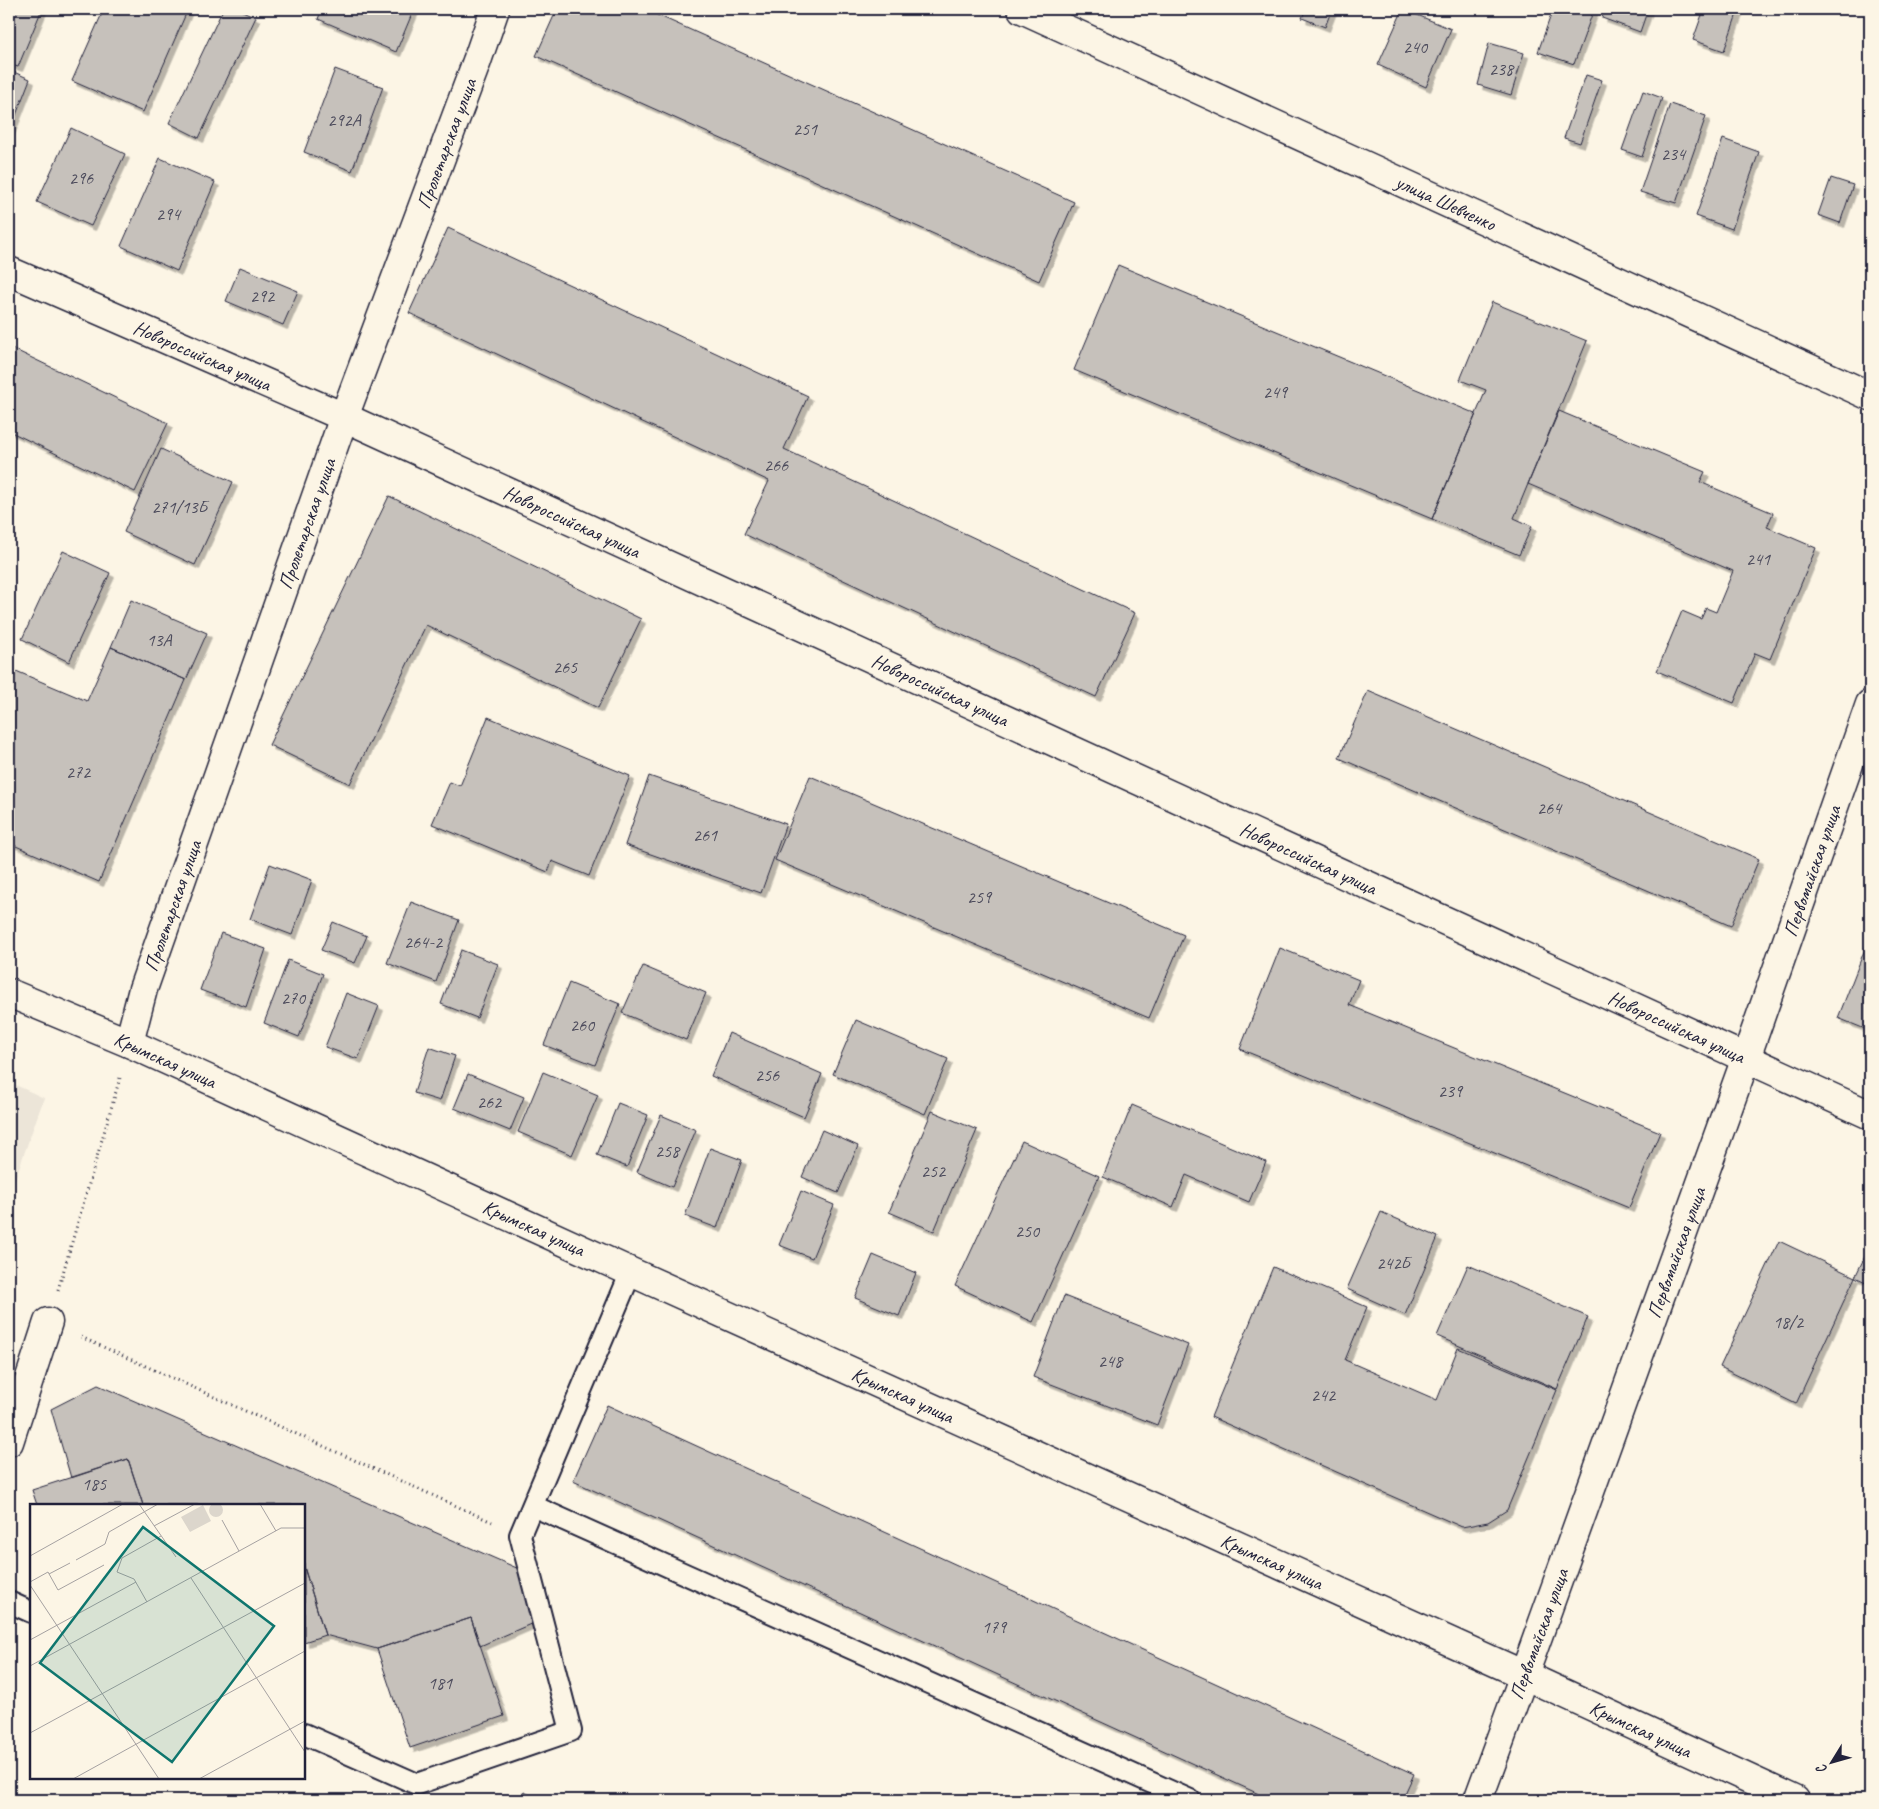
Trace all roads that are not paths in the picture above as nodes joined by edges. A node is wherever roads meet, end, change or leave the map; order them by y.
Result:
1 (495, 9) edge
2 (1022, 9) edge
3 (9, 271) edge
4 (1870, 396) edge
5 (344, 417) junction
6 (1870, 704) edge
7 (9, 993) edge
8 (130, 1043) junction
9 (1746, 1058) junction
10 (1870, 1115) edge
11 (631, 1272) junction
12 (48, 1322) road end
13 (9, 1442) edge
14 (533, 1506) junction
15 (9, 1602) edge
16 (30, 1612) edge
17 (1524, 1675) junction
18 (305, 1734) edge
19 (1190, 1800) edge
20 (1478, 1800) edge
21 (1795, 1800) edge

1 - 5 street, Пролетарская улица
2 - 4 street, улица Шевченко
3 - 5 street, Новороссийская улица
5 - 8 street, Пролетарская улица
5 - 9 street, Новороссийская улица
6 - 9 street, Первомайская улица
7 - 8 street, Крымская улица
8 - 11 street, Крымская улица
9 - 10 street, Новороссийская улица
9 - 17 street, Первомайская улица
11 - 14 lane
11 - 17 street, Крымская улица
12 - 13 street
14 - 18 lane
14 - 19 lane
15 - 16 lane
17 - 20 street, Первомайская улица
17 - 21 street, Крымская улица

